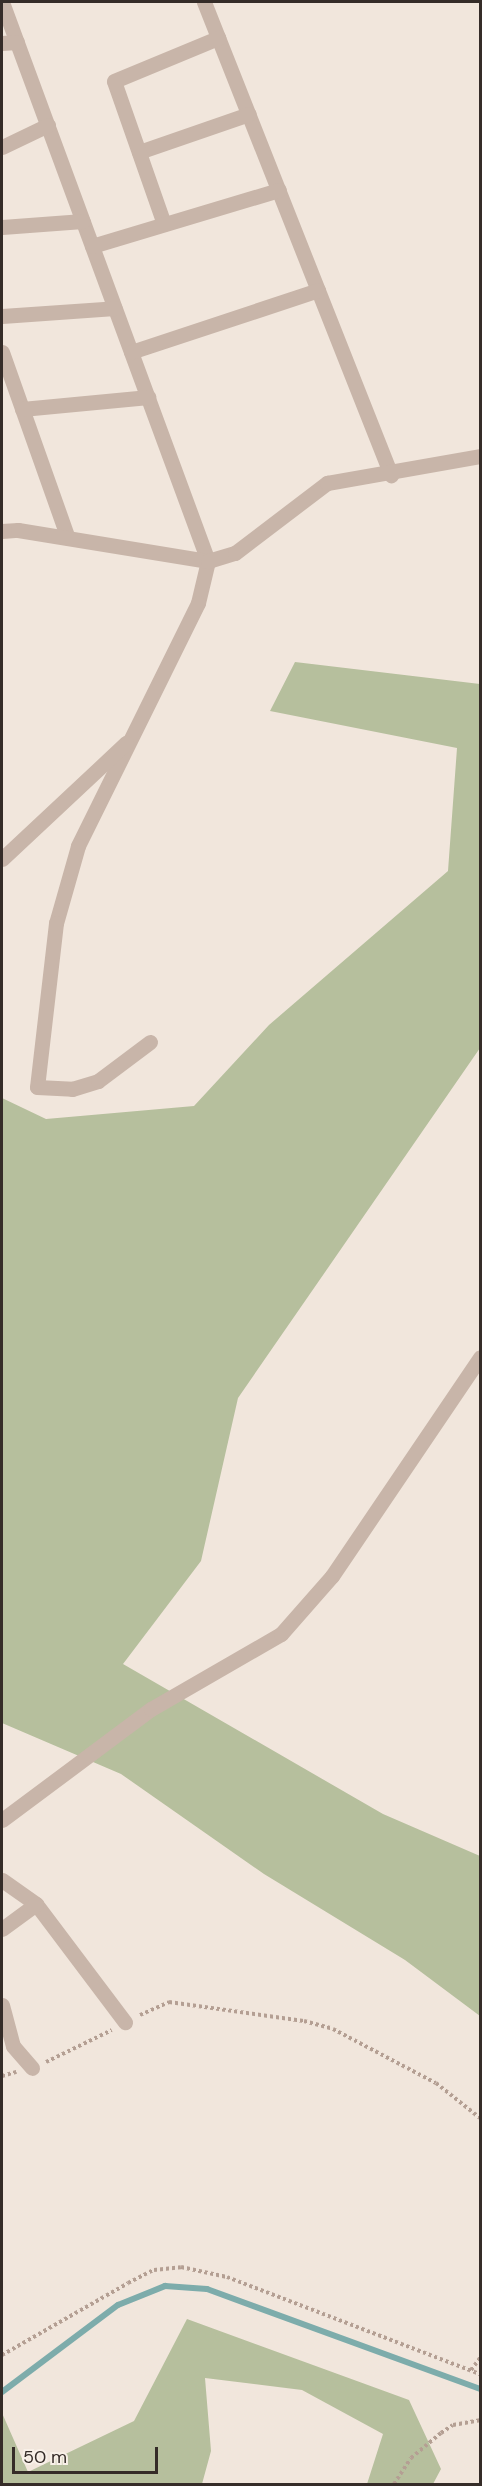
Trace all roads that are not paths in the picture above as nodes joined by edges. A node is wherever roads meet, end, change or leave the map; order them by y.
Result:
1 (2, 2) edge
2 (204, 2) edge
3 (218, 38) junction
4 (17, 42) junction
5 (2, 43) edge
6 (249, 114) junction
7 (48, 125) junction
8 (2, 147) edge
9 (139, 152) junction
10 (279, 190) junction
11 (83, 221) junction
12 (164, 224) junction
13 (2, 226) edge
14 (92, 246) junction
15 (318, 290) junction
16 (115, 308) junction
17 (2, 316) edge
18 (2, 352) edge
19 (131, 352) junction
20 (148, 397) junction
21 (22, 409) junction
22 (480, 456) edge
23 (391, 475) junction
24 (2, 531) edge
25 (68, 538) junction
26 (208, 561) junction
27 (133, 737) junction
28 (2, 859) edge
29 (150, 1042) dead end
30 (480, 1357) edge
31 (2, 1820) edge
32 (2, 1880) edge
33 (36, 1904) junction
34 (2, 1929) edge
35 (2, 2005) edge
36 (125, 2022) road end
37 (32, 2068) road end

1 - 4 street
2 - 3 street
3 - 6 street
3 - 9 street
4 - 5 street
4 - 7 street
6 - 9 street
6 - 10 street
7 - 8 street
7 - 11 street
9 - 12 street
10 - 12 street
10 - 15 street
11 - 13 street
11 - 14 street
12 - 14 street
14 - 16 street
15 - 19 street
15 - 23 street
16 - 17 street
16 - 19 street
18 - 21 street
19 - 20 street
20 - 21 street
20 - 26 street
21 - 25 street
22 - 23 street
23 - 26 street
24 - 25 street
25 - 26 street
26 - 27 street
27 - 28 street
27 - 29 street
30 - 31 street
32 - 33 street
33 - 34 street
33 - 36 street
35 - 37 street

